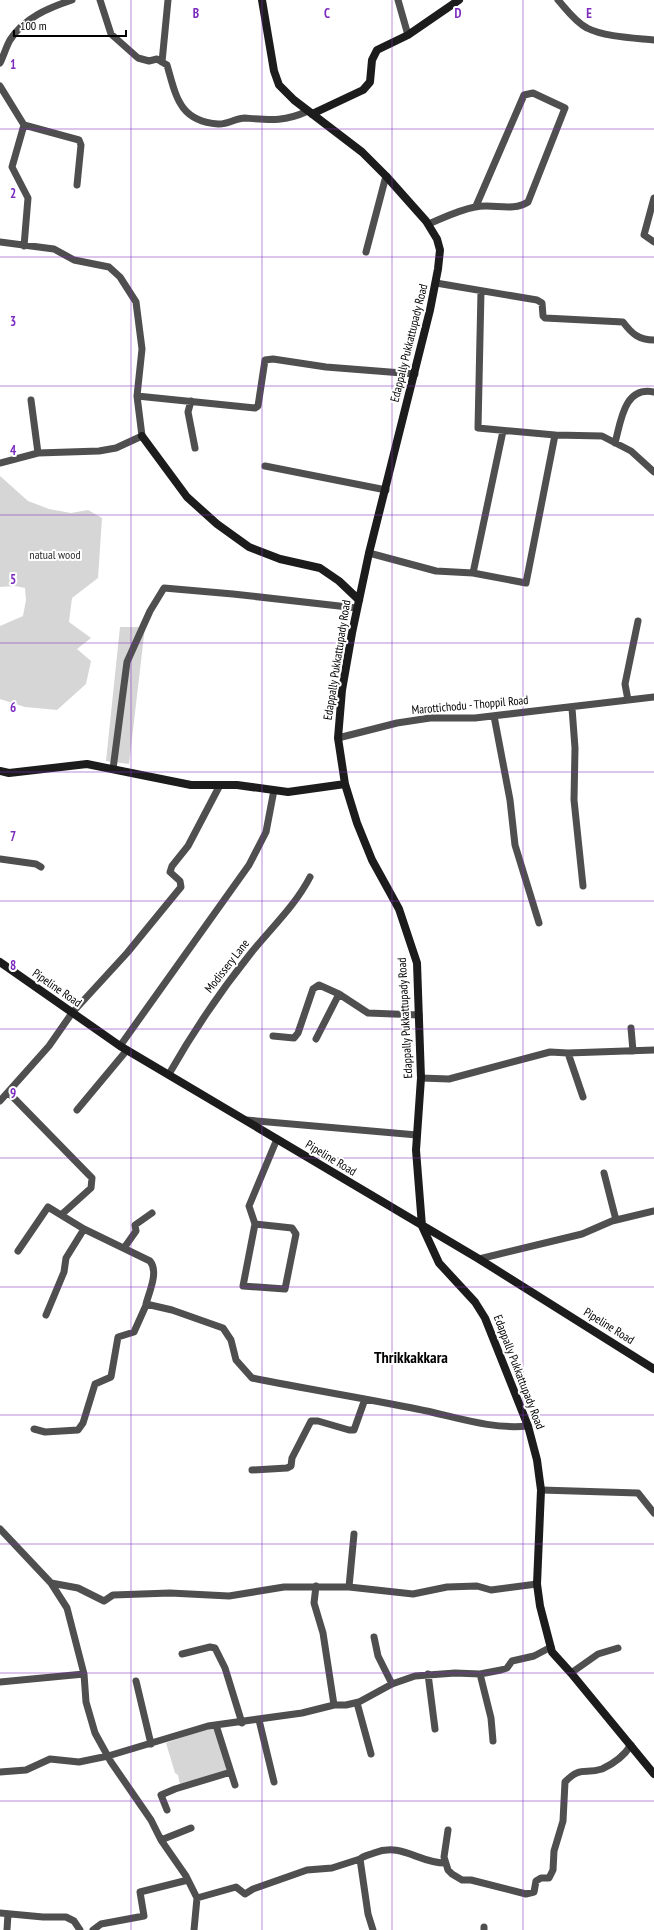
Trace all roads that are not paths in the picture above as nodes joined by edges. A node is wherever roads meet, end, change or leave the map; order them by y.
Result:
1 (72, 0) edge
2 (100, 0) edge
3 (168, 0) edge
4 (262, 0) edge
5 (398, 0) edge
6 (459, 0) edge
7 (558, 0) edge
8 (408, 35) junction
9 (654, 40) edge
10 (162, 62) junction
11 (0, 63) edge
12 (0, 86) edge
13 (310, 113) junction
14 (24, 126) junction
15 (386, 176) junction
16 (77, 185) dead end
17 (654, 198) edge
18 (476, 206) junction
19 (428, 224) junction
20 (0, 242) edge
21 (654, 242) edge
22 (24, 246) junction
23 (366, 252) dead end
24 (436, 283) junction
25 (481, 292) junction
26 (654, 340) edge
27 (415, 374) junction
28 (654, 392) edge
29 (137, 396) junction
30 (31, 400) dead end
31 (191, 401) junction
32 (503, 431) junction
33 (555, 435) junction
34 (142, 436) junction
35 (615, 443) junction
36 (195, 448) dead end
37 (38, 453) junction
38 (0, 463) edge
39 (265, 466) dead end
40 (654, 472) edge
41 (386, 490) junction
42 (369, 553) junction
43 (473, 573) junction
44 (358, 604) junction
45 (638, 621) dead end
46 (654, 697) edge
47 (628, 700) junction
48 (572, 708) junction
49 (494, 716) junction
50 (338, 738) junction
51 (113, 769) junction
52 (0, 771) edge
53 (345, 784) junction
54 (220, 785) junction
55 (274, 790) junction
56 (0, 859) edge
57 (40, 867) dead end
58 (310, 877) dead end
59 (583, 886) dead end
60 (539, 922) dead end
61 (0, 962) edge
62 (339, 994) junction
63 (72, 1013) junction
64 (419, 1015) junction
65 (631, 1028) dead end
66 (273, 1036) dead end
67 (316, 1039) dead end
68 (120, 1046) junction
69 (127, 1050) junction
70 (654, 1050) edge
71 (633, 1051) junction
72 (568, 1053) junction
73 (169, 1074) junction
74 (421, 1078) junction
75 (8, 1092) junction
76 (583, 1097) dead end
77 (0, 1101) edge
78 (77, 1110) dead end
79 (245, 1120) junction
80 (417, 1135) junction
81 (277, 1139) junction
82 (604, 1173) dead end
83 (654, 1210) edge
84 (152, 1213) dead end
85 (61, 1215) junction
86 (616, 1220) junction
87 (255, 1224) junction
88 (422, 1226) junction
89 (84, 1229) junction
90 (124, 1248) junction
91 (18, 1251) dead end
92 (479, 1259) junction
93 (147, 1303) junction
94 (46, 1315) dead end
95 (654, 1369) edge
96 (365, 1399) junction
97 (528, 1426) junction
98 (34, 1429) dead end
99 (252, 1470) dead end
100 (541, 1490) junction
101 (654, 1512) edge
102 (0, 1529) edge
103 (354, 1534) dead end
104 (51, 1583) junction
105 (537, 1584) junction
106 (316, 1586) junction
107 (349, 1586) junction
108 (374, 1637) dead end
109 (550, 1647) junction
110 (618, 1648) dead end
111 (182, 1654) dead end
112 (571, 1673) junction
113 (84, 1674) junction
114 (428, 1674) junction
115 (480, 1674) junction
116 (136, 1681) dead end
117 (0, 1682) edge
118 (392, 1684) junction
119 (357, 1703) junction
120 (334, 1705) junction
121 (259, 1720) junction
122 (242, 1723) junction
123 (216, 1725) junction
124 (435, 1729) dead end
125 (493, 1741) dead end
126 (151, 1744) junction
127 (631, 1745) junction
128 (371, 1754) dead end
129 (108, 1756) junction
130 (0, 1772) edge
131 (231, 1772) junction
132 (654, 1774) edge
133 (274, 1782) dead end
134 (235, 1785) dead end
135 (167, 1810) dead end
136 (191, 1828) dead end
137 (448, 1830) dead end
138 (161, 1840) junction
139 (360, 1859) junction
140 (445, 1863) junction
141 (188, 1880) junction
142 (197, 1898) junction
143 (0, 1913) edge
144 (8, 1914) junction
145 (7, 1930) edge
146 (80, 1930) edge
147 (93, 1930) edge
148 (194, 1930) edge
149 (373, 1930) edge

1 - 11 street
2 - 10 street
3 - 10 street
4 - 13 main road, Edappally Pukkattupady Road
5 - 8 street
6 - 8 main road
7 - 9 street
8 - 13 main road
10 - 13 street
12 - 14 street
13 - 15 main road, Edappally Pukkattupady Road
14 - 16 street
14 - 22 street
15 - 19 main road, Edappally Pukkattupady Road
15 - 23 street
17 - 21 street
18 - 18 street
18 - 19 street
19 - 24 main road, Edappally Pukkattupady Road
20 - 22 street
22 - 29 street
24 - 25 street
24 - 27 main road, Edappally Pukkattupady Road
25 - 26 street
25 - 32 street
27 - 31 street
27 - 41 main road, Edappally Pukkattupady Road
28 - 35 street
29 - 31 street
29 - 34 street
30 - 37 street
31 - 36 street
32 - 33 street
32 - 43 street
33 - 35 street
33 - 43 street
34 - 37 street
34 - 44 main road
35 - 40 street
37 - 38 street
39 - 41 street
41 - 42 main road, Edappally Pukkattupady Road
42 - 43 street
42 - 44 main road, Edappally Pukkattupady Road
44 - 50 main road, Edappally Pukkattupady Road
44 - 51 street
45 - 47 street
46 - 47 street, Marottichodu - Thoppil Road
47 - 48 street, Marottichodu - Thoppil Road
48 - 49 street, Marottichodu - Thoppil Road
48 - 59 street
49 - 50 street, Marottichodu - Thoppil Road
49 - 60 street
50 - 53 main road, Edappally Pukkattupady Road
51 - 52 main road
51 - 54 main road
53 - 55 main road
53 - 64 main road, Edappally Pukkattupady Road
54 - 55 main road
54 - 63 street
55 - 68 street
56 - 57 street
58 - 73 street, Modissery Lane
61 - 63 main road, Pipeline Road
62 - 64 street
62 - 66 street
62 - 67 street
63 - 68 main road, Pipeline Road
63 - 75 street
64 - 74 main road, Edappally Pukkattupady Road
65 - 71 street
68 - 69 main road, Pipeline Road
69 - 73 main road, Pipeline Road
69 - 78 street
70 - 71 street
71 - 72 street
72 - 74 street
72 - 76 street
73 - 79 main road, Pipeline Road
74 - 80 main road, Edappally Pukkattupady Road
75 - 77 street
75 - 85 street
79 - 80 street
79 - 81 main road, Pipeline Road
80 - 88 main road, Edappally Pukkattupady Road
81 - 87 street
81 - 88 main road, Pipeline Road
82 - 86 street
83 - 86 street
84 - 90 street
85 - 89 street
85 - 91 street
86 - 92 street
87 - 87 street
88 - 92 main road, Pipeline Road
88 - 97 main road, Edappally Pukkattupady Road
89 - 90 street
89 - 94 street
90 - 93 street
92 - 95 main road, Pipeline Road
93 - 96 street
93 - 98 street
96 - 97 street
96 - 99 street
97 - 100 main road, Edappally Pukkattupady Road
100 - 101 street
100 - 105 main road, Edappally Pukkattupady Road
102 - 104 street
103 - 107 street
104 - 106 street
104 - 113 street
105 - 107 street
105 - 109 main road, Edappally Pukkattupady Road
106 - 107 street
106 - 120 street
108 - 118 street
109 - 112 main road, Edappally Pukkattupady Road
109 - 115 street
110 - 112 street
111 - 122 street
112 - 127 main road, Edappally Pukkattupady Road
113 - 117 street
113 - 129 street
114 - 115 street
114 - 118 street
114 - 124 street
115 - 125 street
116 - 126 street
118 - 119 street
119 - 120 street
119 - 128 street
120 - 121 street
121 - 122 street
121 - 133 street
122 - 123 street
123 - 126 street
123 - 131 street
126 - 129 street
127 - 132 main road, Edappally Pukkattupady Road
127 - 140 street
129 - 130 street
129 - 138 street
131 - 134 street
131 - 135 street
136 - 138 street
137 - 140 street
138 - 141 street
139 - 140 street
139 - 142 street
139 - 149 street
141 - 142 street
141 - 147 street
142 - 148 street
143 - 144 street
144 - 145 street
144 - 146 street

